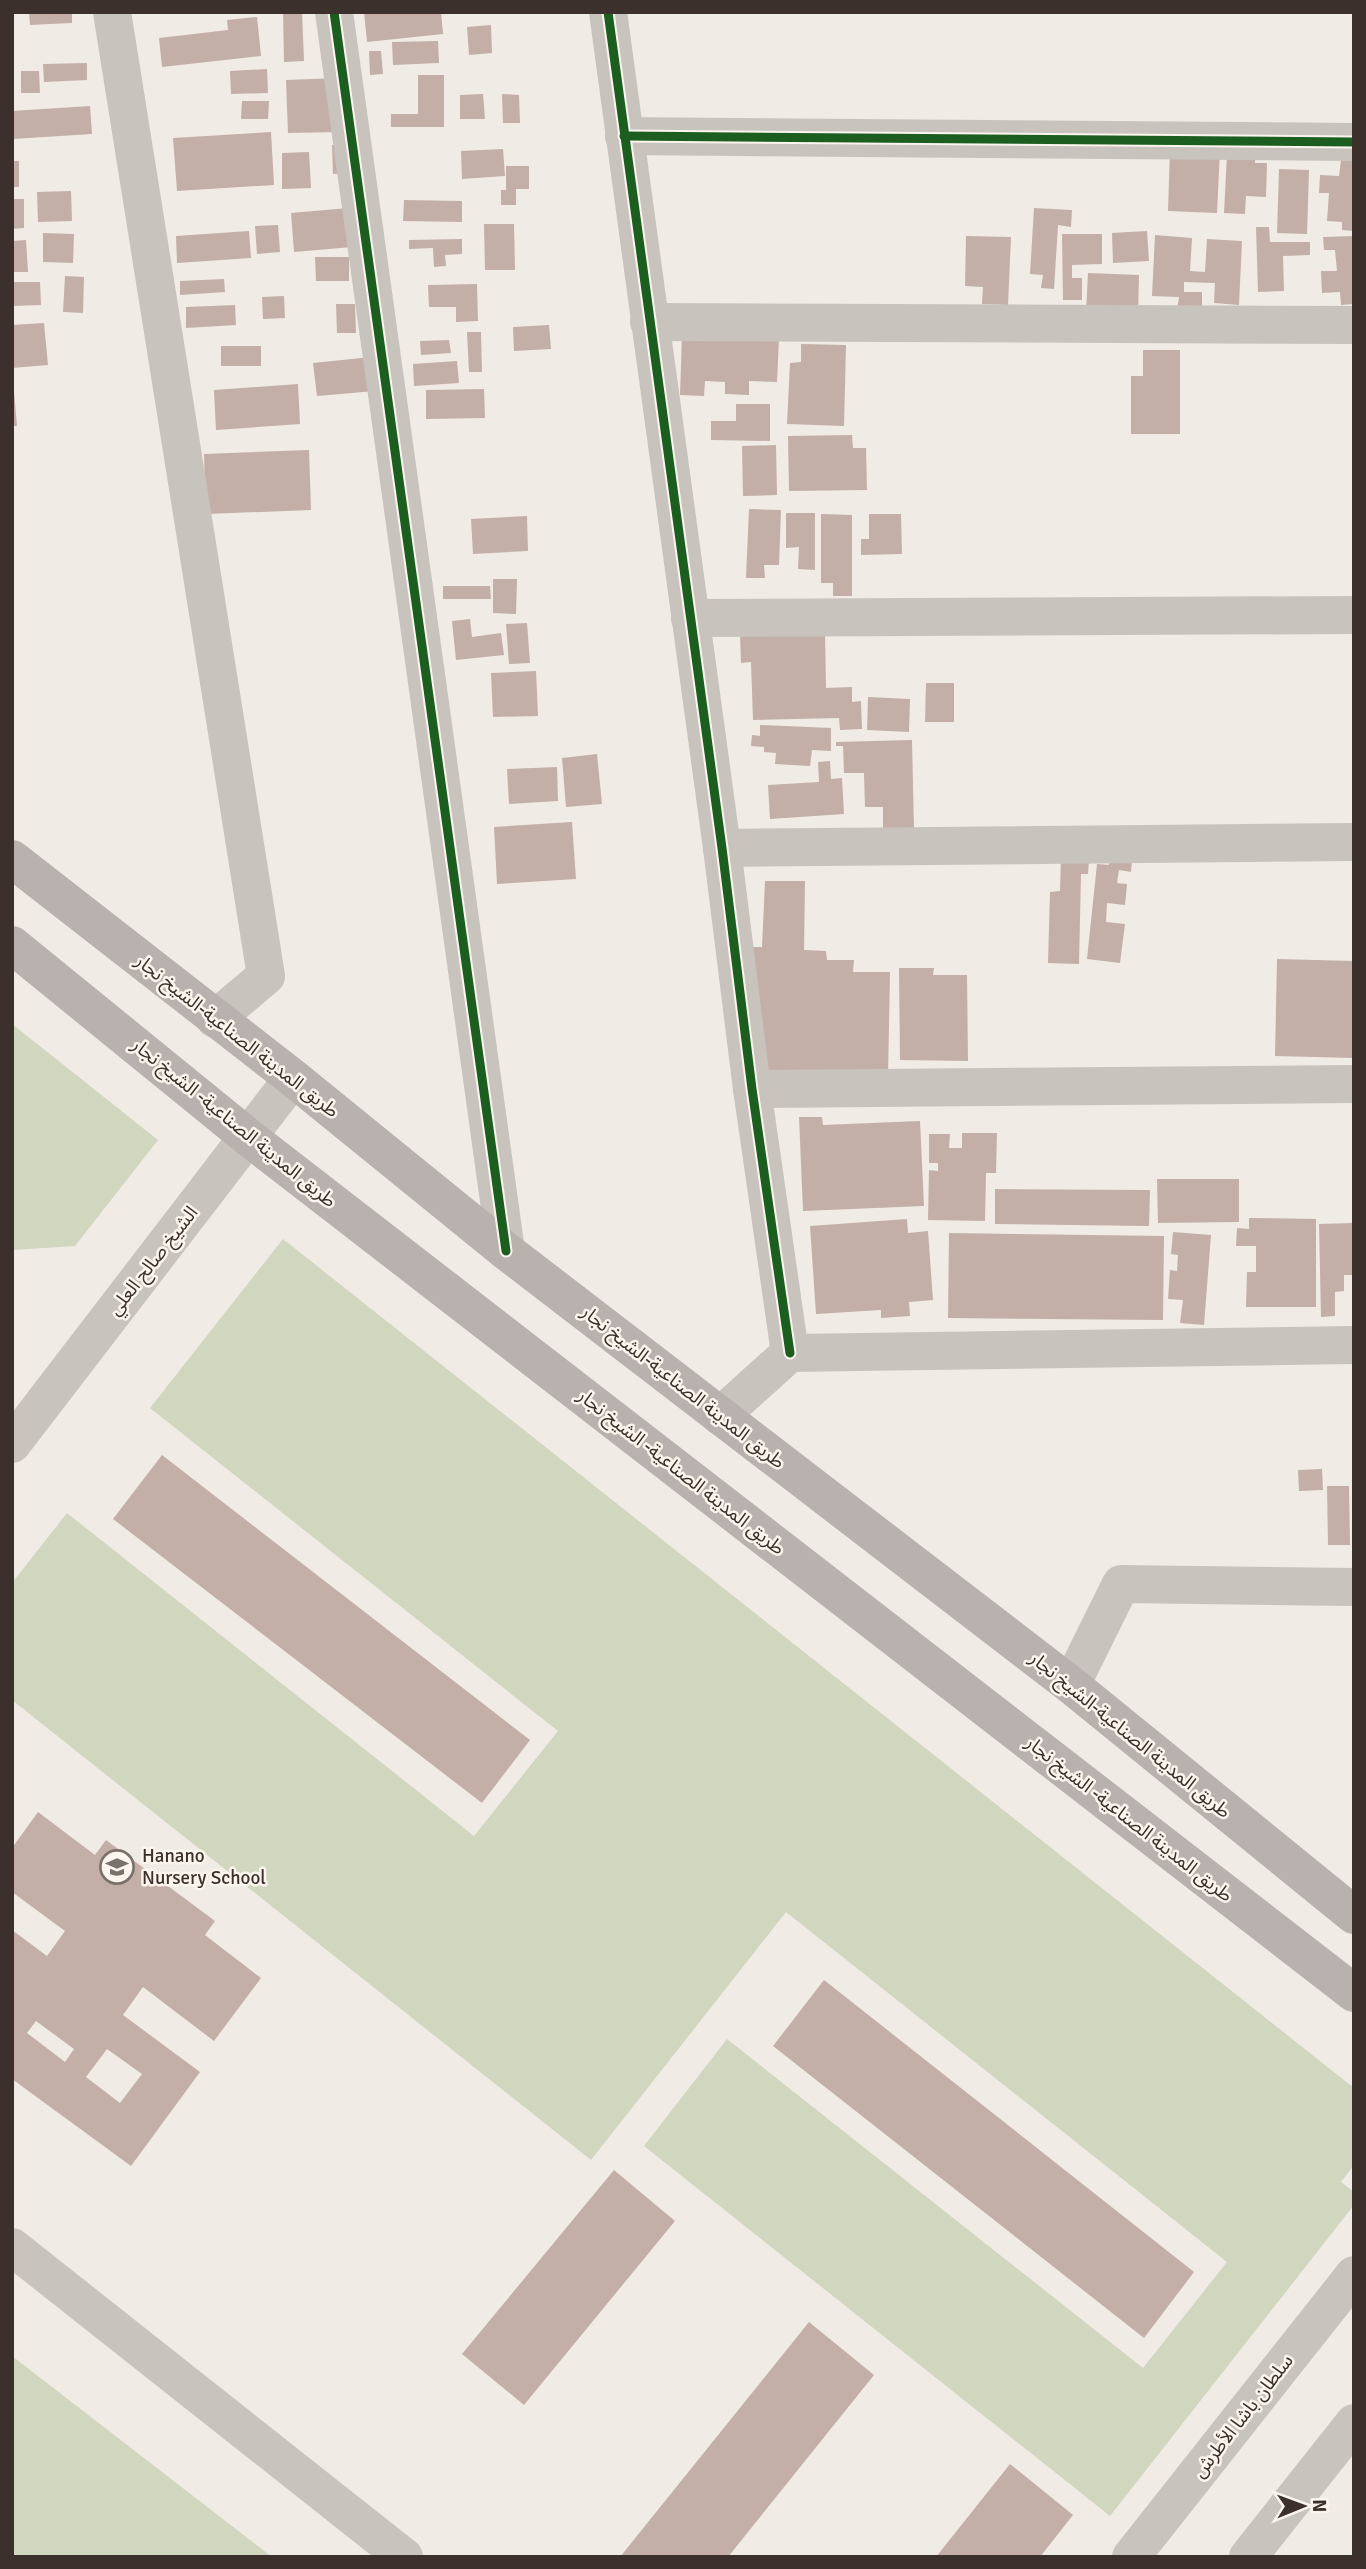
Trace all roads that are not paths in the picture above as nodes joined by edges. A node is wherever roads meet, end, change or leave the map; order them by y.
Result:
1 (112, 12) edge
2 (334, 12) edge
3 (608, 12) edge
4 (624, 136) junction
5 (1354, 142) edge
6 (649, 322) junction
7 (1354, 325) edge
8 (1354, 615) edge
9 (690, 618) junction
10 (1354, 842) edge
11 (722, 848) junction
12 (12, 859) edge
13 (12, 945) edge
14 (215, 1019) junction
15 (293, 1078) junction
16 (1354, 1084) edge
17 (752, 1089) junction
18 (248, 1137) junction
19 (506, 1251) junction
20 (1354, 1345) edge
21 (790, 1353) junction
22 (720, 1416) junction
23 (12, 1444) edge
24 (1354, 1587) edge
25 (1071, 1685) junction
26 (1338, 1889) edge
27 (1354, 1914) edge
28 (1354, 1993) edge
29 (12, 2247) edge
30 (1354, 2275) edge
31 (1354, 2423) edge
32 (404, 2557) edge
33 (1131, 2557) edge
34 (1248, 2557) edge

1 - 14 street
2 - 19 street
3 - 4 street
4 - 5 street
4 - 6 street
6 - 7 street
6 - 9 street
8 - 9 street
9 - 11 street
10 - 11 street
11 - 17 street
12 - 14 main road, طريق المدينة الصناعية-الشيخ نجار
13 - 18 main road, طريق المدينة الصناعية- الشيخ نجار
14 - 15 main road, طريق المدينة الصناعية-الشيخ نجار
15 - 18 street, الشيخ صالح العلي
15 - 19 main road, طريق المدينة الصناعية-الشيخ نجار
16 - 17 street
17 - 21 street
18 - 23 street, الشيخ صالح العلي
18 - 28 main road, طريق المدينة الصناعية- الشيخ نجار
19 - 22 main road, طريق المدينة الصناعية-الشيخ نجار
20 - 21 street
21 - 22 street
22 - 25 main road, طريق المدينة الصناعية-الشيخ نجار
24 - 25 street
25 - 26 main road, طريق المدينة الصناعية-الشيخ نجار
26 - 27 main road, طريق المدينة الصناعية-الشيخ نجار
29 - 32 street
30 - 33 street, سلطان باشا الأطرش
31 - 34 street

